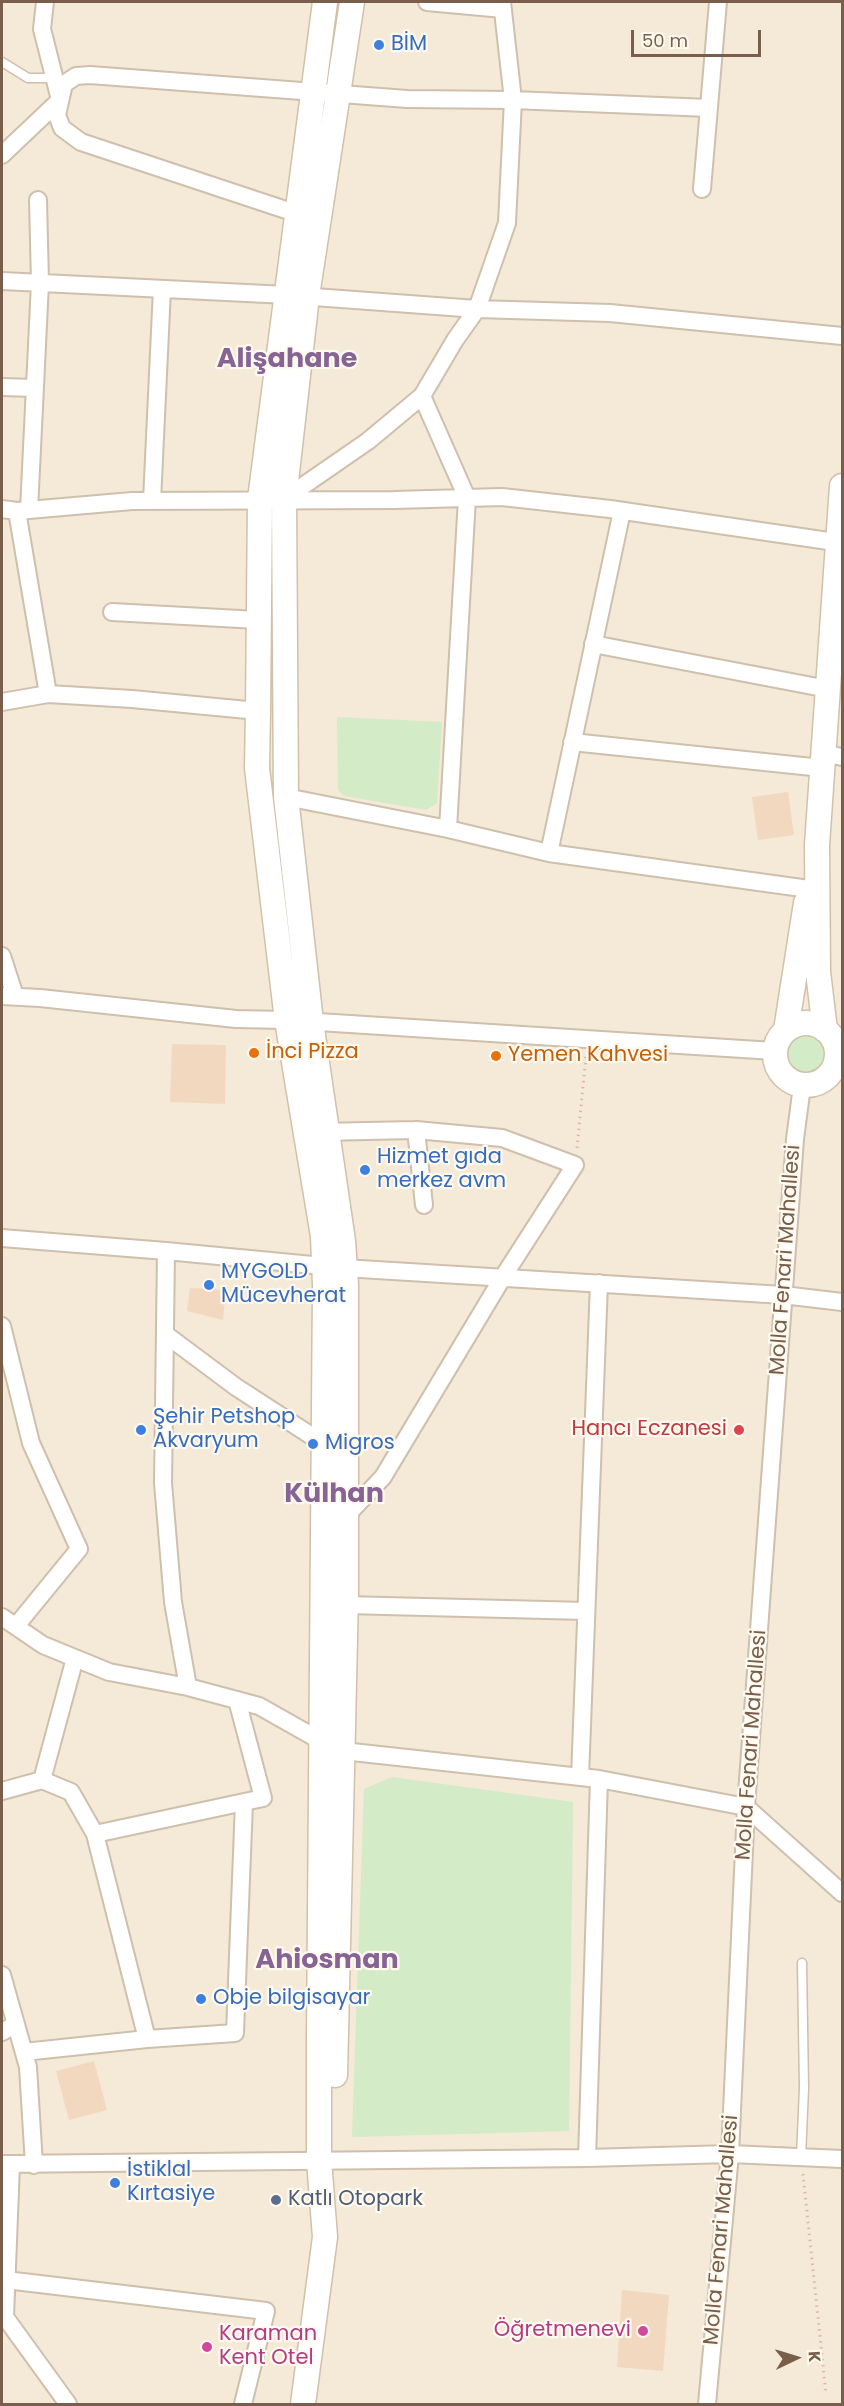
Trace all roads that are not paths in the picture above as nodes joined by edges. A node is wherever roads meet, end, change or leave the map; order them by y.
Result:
1 (45, 2) edge
2 (325, 2) edge
3 (352, 2) edge
4 (427, 2) edge
5 (718, 2) edge
6 (502, 5) edge
7 (2, 62) edge
8 (55, 78) junction
9 (326, 91) junction
10 (60, 100) junction
11 (513, 100) junction
12 (709, 108) junction
13 (2, 155) edge
14 (702, 189) dead end
15 (38, 200) dead end
16 (297, 214) junction
17 (2, 281) edge
18 (40, 283) junction
19 (162, 289) junction
20 (297, 295) junction
21 (477, 309) junction
22 (843, 336) edge
23 (2, 387) edge
24 (35, 388) junction
25 (422, 396) junction
26 (843, 486) edge
27 (467, 498) junction
28 (272, 499) junction
29 (152, 501) junction
30 (16, 510) edge
31 (622, 511) junction
32 (841, 543) edge
33 (112, 612) dead end
34 (258, 620) junction
35 (593, 644) junction
36 (828, 689) junction
37 (48, 694) junction
38 (2, 702) edge
39 (258, 711) junction
40 (572, 742) junction
41 (829, 759) edge
42 (286, 797) junction
43 (448, 829) junction
44 (817, 845) junction
45 (549, 853) junction
46 (809, 889) junction
47 (2, 956) edge
48 (8, 996) edge
49 (287, 1020) junction
50 (311, 1022) junction
51 (786, 1030) junction
52 (833, 1035) edge
53 (774, 1051) junction
54 (823, 1081) edge
55 (416, 1130) junction
56 (316, 1132) junction
57 (424, 1205) dead end
58 (2, 1239) edge
59 (166, 1251) junction
60 (334, 1267) junction
61 (503, 1277) junction
62 (599, 1283) junction
63 (783, 1294) junction
64 (843, 1302) edge
65 (2, 1326) edge
66 (165, 1334) junction
67 (324, 1444) junction
68 (346, 1516) junction
69 (345, 1605) junction
70 (586, 1611) junction
71 (2, 1617) edge
72 (16, 1626) junction
73 (75, 1658) junction
74 (188, 1687) junction
75 (237, 1700) junction
76 (332, 1746) junction
77 (580, 1777) junction
78 (599, 1779) junction
79 (42, 1780) junction
80 (2, 1791) edge
81 (244, 1802) junction
82 (746, 1807) junction
83 (95, 1833) junction
84 (843, 1893) edge
85 (802, 1963) dead end
86 (2, 1975) edge
87 (9, 2028) edge
88 (147, 2039) junction
89 (24, 2052) junction
90 (730, 2154) junction
91 (801, 2157) junction
92 (587, 2158) junction
93 (843, 2159) edge
94 (319, 2160) junction
95 (6, 2165) edge
96 (34, 2165) junction
97 (6, 2280) junction
98 (3, 2318) edge
99 (68, 2404) edge
100 (243, 2404) edge
101 (303, 2404) edge
102 (707, 2404) edge

1 - 8 street
2 - 9 main road
3 - 9 main road
4 - 6 street
5 - 12 street
6 - 11 street
7 - 8 lane
8 - 10 street
9 - 10 street
9 - 11 street
9 - 16 main road
9 - 20 main road
10 - 13 street
10 - 16 street
11 - 12 street
11 - 21 street
12 - 14 street
15 - 18 street
16 - 20 main road
17 - 18 street
18 - 19 street
18 - 24 street
19 - 20 street
19 - 29 street
20 - 21 street
20 - 28 main road
21 - 22 street
21 - 25 street
23 - 24 street
24 - 30 street
25 - 27 street
25 - 28 street
26 - 32 main road
27 - 28 street
27 - 31 street
27 - 43 street
28 - 29 street
28 - 34 main road
28 - 42 main road
29 - 30 street
30 - 37 street
31 - 32 street
31 - 35 street
32 - 36 main road
33 - 34 street
34 - 39 main road
35 - 36 street
35 - 40 street
36 - 41 main road
37 - 38 street
37 - 39 street
39 - 49 main road
40 - 41 street
40 - 45 street
41 - 44 main road
42 - 43 street
42 - 50 main road
43 - 45 street
44 - 46 main road
44 - 52 main road
45 - 46 street
46 - 51 main road
47 - 48 street
48 - 49 street
49 - 50 street
49 - 56 main road
50 - 53 street
50 - 56 main road
51 - 52 main road
51 - 53 main road
52 - 54 main road
53 - 54 main road
54 - 63 street, Molla Fenari Mahallesi
55 - 56 street
55 - 57 street
55 - 61 street
56 - 60 main road
58 - 59 street
59 - 60 street
59 - 66 street
60 - 61 street
60 - 67 main road
60 - 68 main road
61 - 62 street
61 - 68 street
62 - 63 street
62 - 70 street
63 - 64 street
63 - 82 street, Molla Fenari Mahallesi
65 - 72 street
66 - 67 street
66 - 74 street
67 - 76 main road
68 - 69 main road
69 - 70 street
69 - 76 main road
70 - 77 street
71 - 72 street
72 - 73 street
73 - 74 street
73 - 79 street
74 - 75 street
75 - 76 street
75 - 81 street
76 - 77 street
76 - 94 main road
77 - 78 street
78 - 82 street
78 - 92 street
79 - 80 street
79 - 83 street
81 - 83 street
81 - 88 street
82 - 84 street
82 - 90 street, Molla Fenari Mahallesi
83 - 88 street
85 - 91 lane
86 - 87 street
87 - 89 street
88 - 89 street
89 - 96 street
90 - 91 street
90 - 92 street
90 - 102 street, Molla Fenari Mahallesi
91 - 93 street
92 - 94 street
94 - 96 street
94 - 101 main road
95 - 96 street
95 - 97 street
97 - 98 street
97 - 100 street
98 - 99 street

